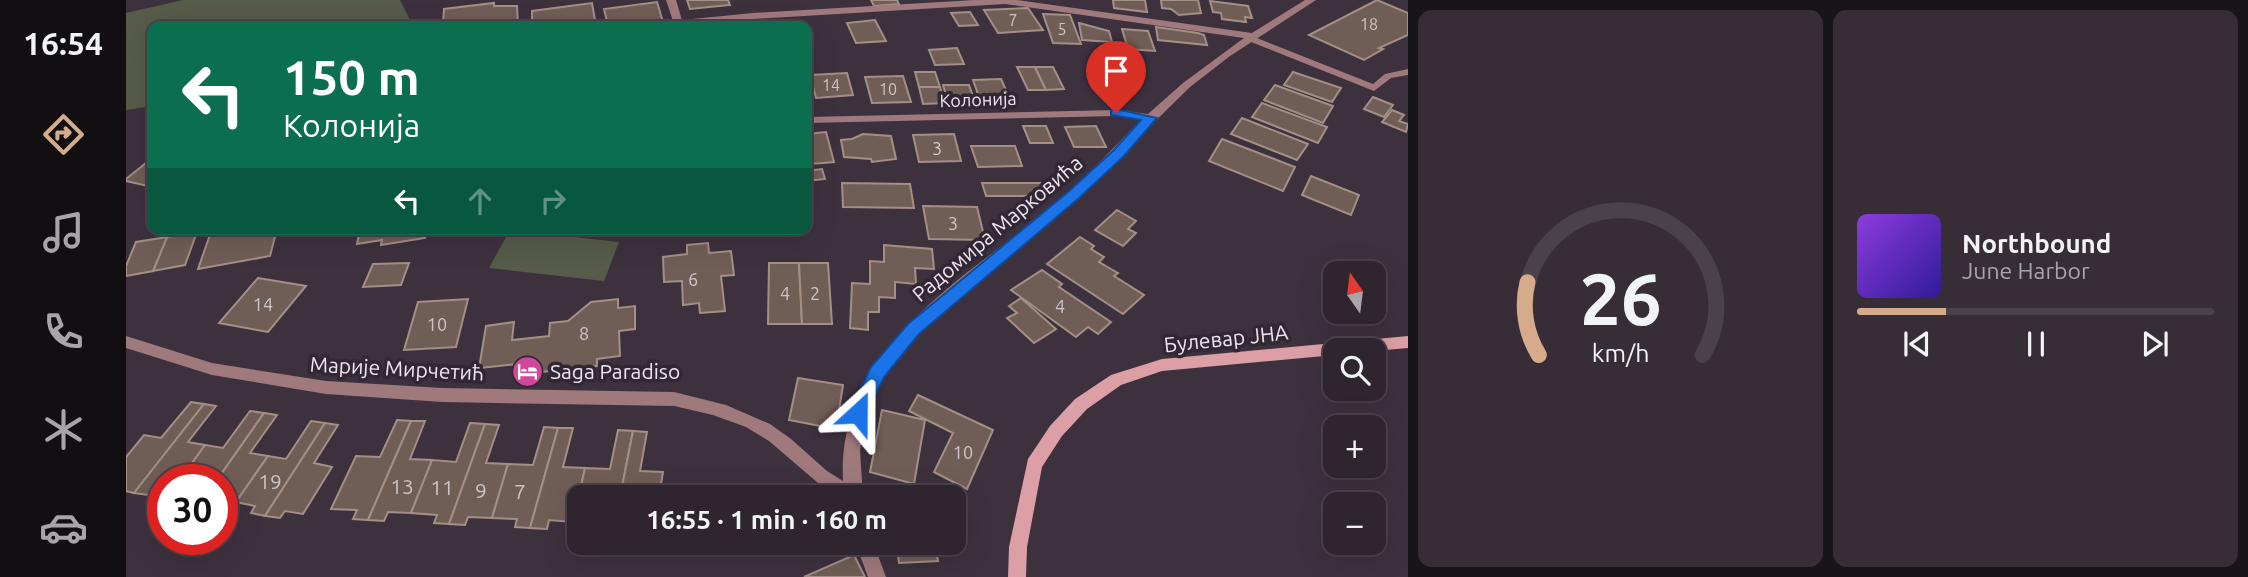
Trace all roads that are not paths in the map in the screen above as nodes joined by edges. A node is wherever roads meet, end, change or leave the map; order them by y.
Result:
1 (671, 0) edge
2 (1311, 0) edge
3 (677, 21) edge
4 (699, 21) edge
5 (1251, 37) junction
6 (1408, 72) edge
7 (1150, 118) junction
8 (812, 120) edge
9 (126, 342) edge
10 (1408, 342) edge
11 (831, 485) edge
12 (854, 485) edge
13 (869, 555) edge
14 (877, 577) edge
15 (1017, 577) edge

1 - 3 street
2 - 5 street, Радомира Марковића
4 - 5 street
5 - 6 lane
5 - 7 street, Радомира Марковића
7 - 8 street, Колонија
7 - 12 street, Радомира Марковића
9 - 11 street, Марије Мирчетић
10 - 15 main road, Булевар ЈНА
13 - 14 street

